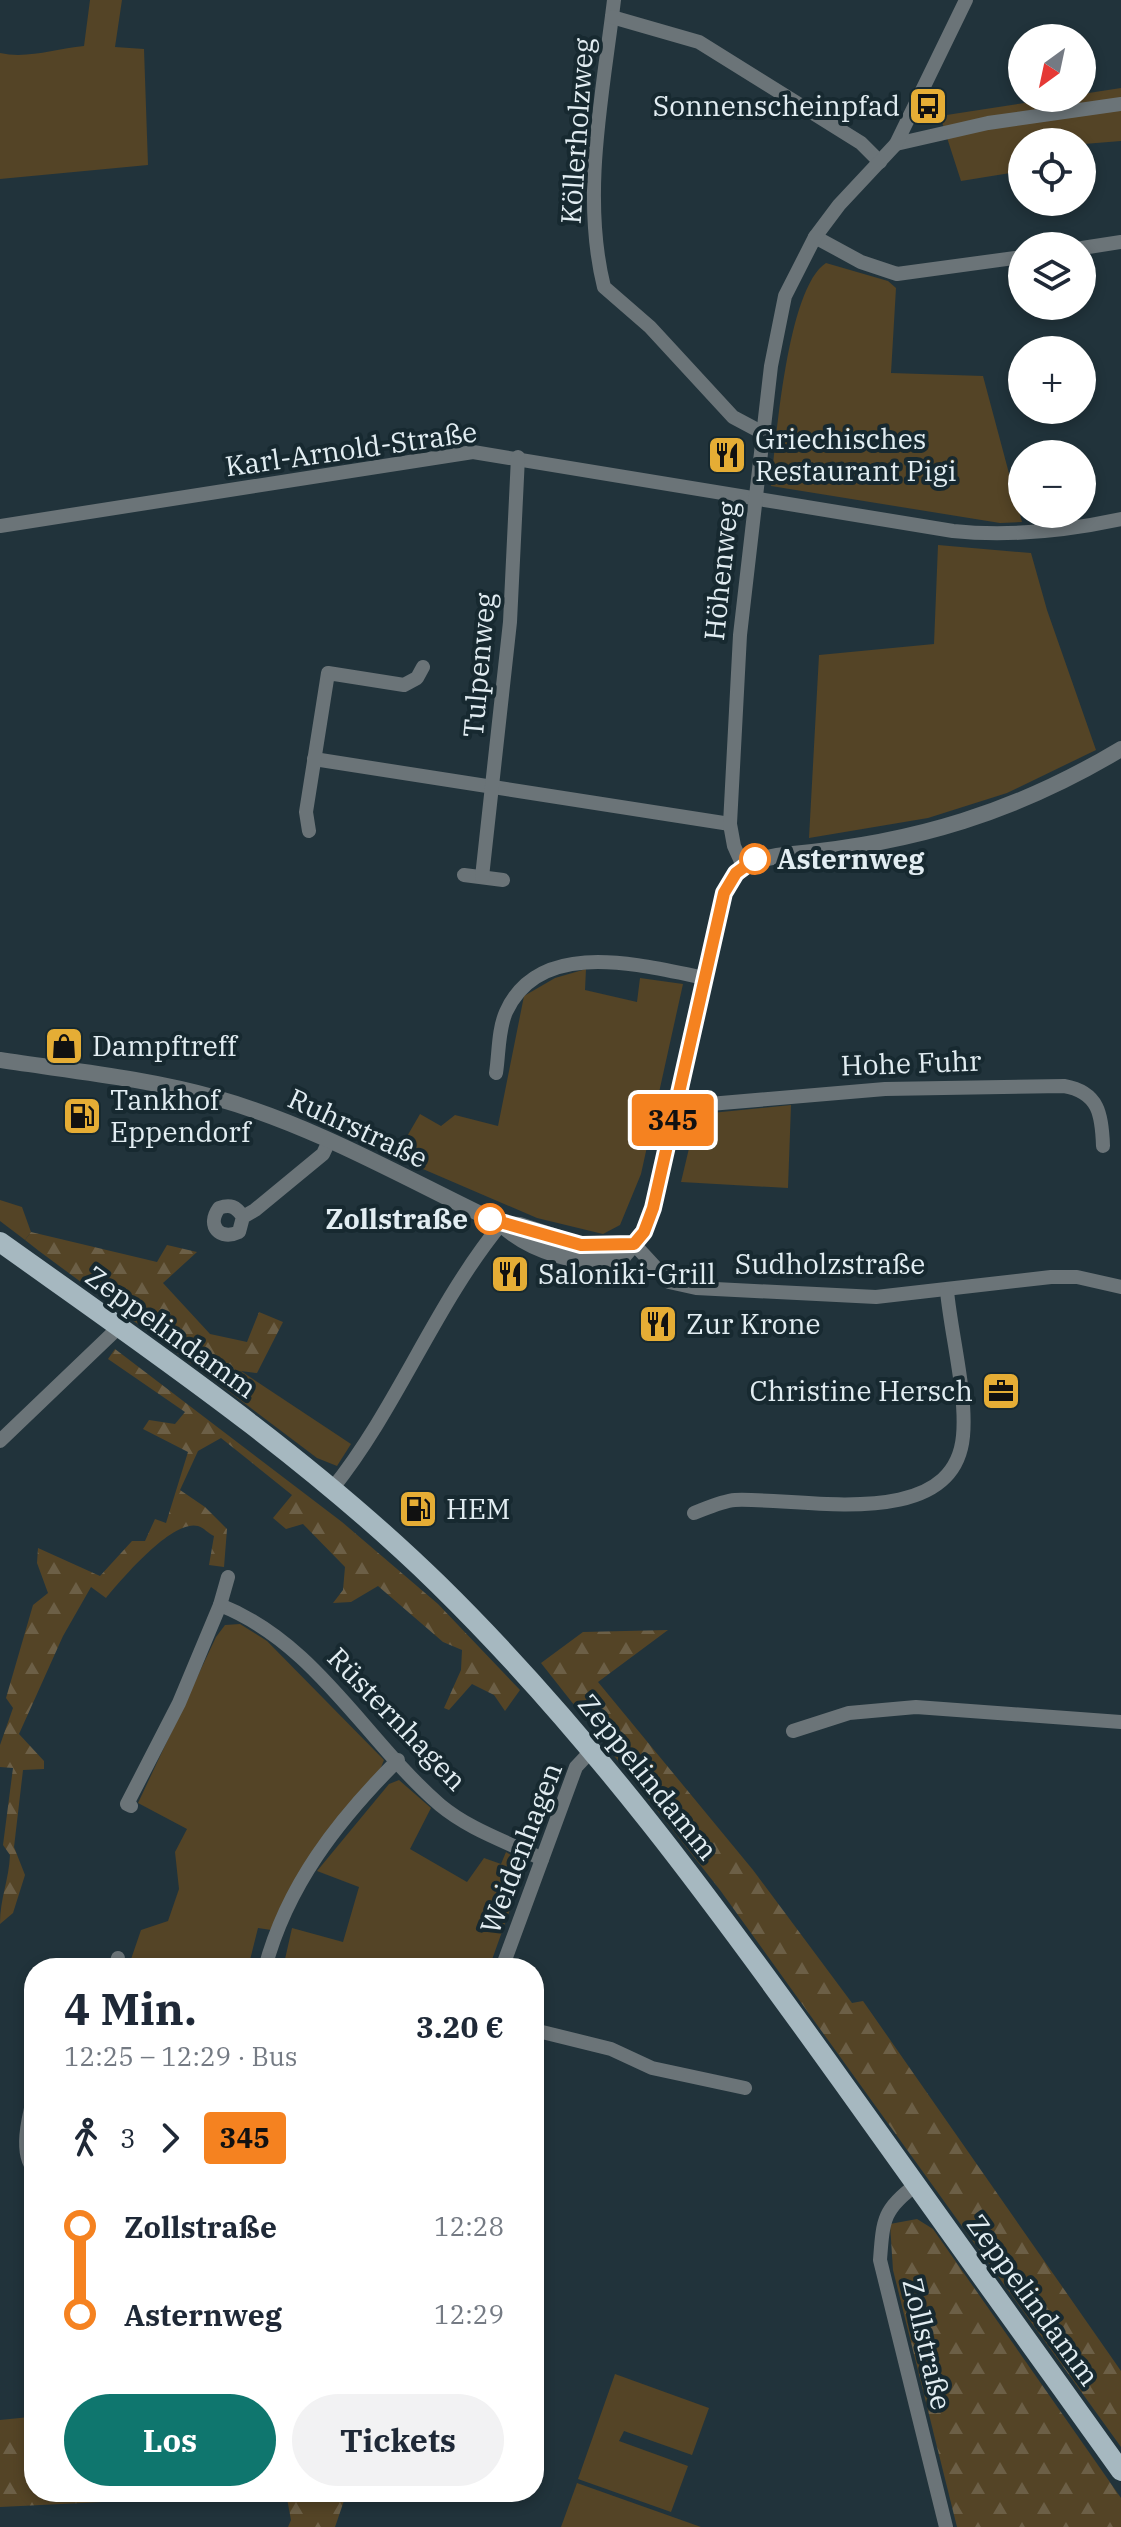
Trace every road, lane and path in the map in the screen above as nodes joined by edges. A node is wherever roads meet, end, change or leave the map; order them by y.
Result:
1 (614, 0) edge
2 (966, 0) edge
3 (612, 17) junction
4 (1121, 104) edge
5 (896, 144) junction
6 (880, 162) junction
7 (815, 237) junction
8 (1121, 242) edge
9 (1096, 246) edge
10 (1008, 259) edge
11 (763, 433) junction
12 (518, 457) junction
13 (756, 498) junction
14 (1121, 519) edge
15 (0, 526) edge
16 (423, 667) dead end
17 (1121, 749) edge
18 (314, 759) junction
19 (494, 787) junction
20 (730, 824) junction
21 (309, 831) dead end
22 (743, 866) junction
23 (464, 875) dead end
24 (482, 877) junction
25 (503, 880) dead end
26 (705, 978) junction
27 (0, 1060) edge
28 (496, 1073) dead end
29 (678, 1102) junction
30 (329, 1141) junction
31 (1103, 1146) dead end
32 (243, 1217) dead end
33 (501, 1224) junction
34 (0, 1242) edge
35 (634, 1244) junction
36 (1121, 1287) edge
37 (947, 1291) junction
38 (118, 1328) junction
39 (0, 1441) edge
40 (332, 1489) junction
41 (694, 1513) dead end
42 (228, 1577) dead end
43 (220, 1605) junction
44 (1121, 1722) edge
45 (793, 1731) dead end
46 (592, 1750) junction
47 (398, 1760) junction
48 (131, 1806) dead end
49 (542, 1859) junction
50 (268, 1958) edge
51 (506, 1958) edge
52 (544, 2032) edge
53 (745, 2088) dead end
54 (916, 2185) junction
55 (1121, 2471) edge
56 (946, 2527) edge

1 - 3 street, Köllerholzweg
2 - 5 street, Höhenweg
3 - 6 street
3 - 11 street, Köllerholzweg
4 - 5 street
5 - 6 street, Höhenweg
6 - 7 street, Höhenweg
7 - 10 street
7 - 11 street, Höhenweg
8 - 9 street
11 - 13 street, Höhenweg
12 - 13 street, Karl-Arnold-Straße
12 - 15 street, Karl-Arnold-Straße
12 - 19 street, Tulpenweg
13 - 14 street, Karl-Arnold-Straße
13 - 20 street, Höhenweg
16 - 18 street
17 - 22 street
18 - 19 street
18 - 21 street
19 - 20 street
19 - 24 street, Tulpenweg
20 - 22 street, Höhenweg
22 - 26 street
23 - 24 street
24 - 25 street
26 - 28 street
26 - 29 street
27 - 30 street, Ruhrstraße
29 - 31 street, Hohe Fuhr
29 - 35 street
30 - 32 street
30 - 33 street, Ruhrstraße
33 - 35 street, Ruhrstraße
33 - 40 street
34 - 38 main road, Zeppelindamm
35 - 37 street, Sudholzstraße
36 - 37 street, Sudholzstraße
37 - 41 street, Sudholzstraße
38 - 39 street
38 - 40 main road, Zeppelindamm
40 - 46 main road, Zeppelindamm
42 - 43 street
43 - 47 street, Rüsternhagen
43 - 48 street
44 - 45 street
46 - 49 street, Weidenhagen
46 - 54 main road, Zeppelindamm
47 - 49 street, Rüsternhagen
47 - 50 street
49 - 51 street, Weidenhagen
52 - 53 street
54 - 55 main road, Zeppelindamm
54 - 56 street, Zollstraße

